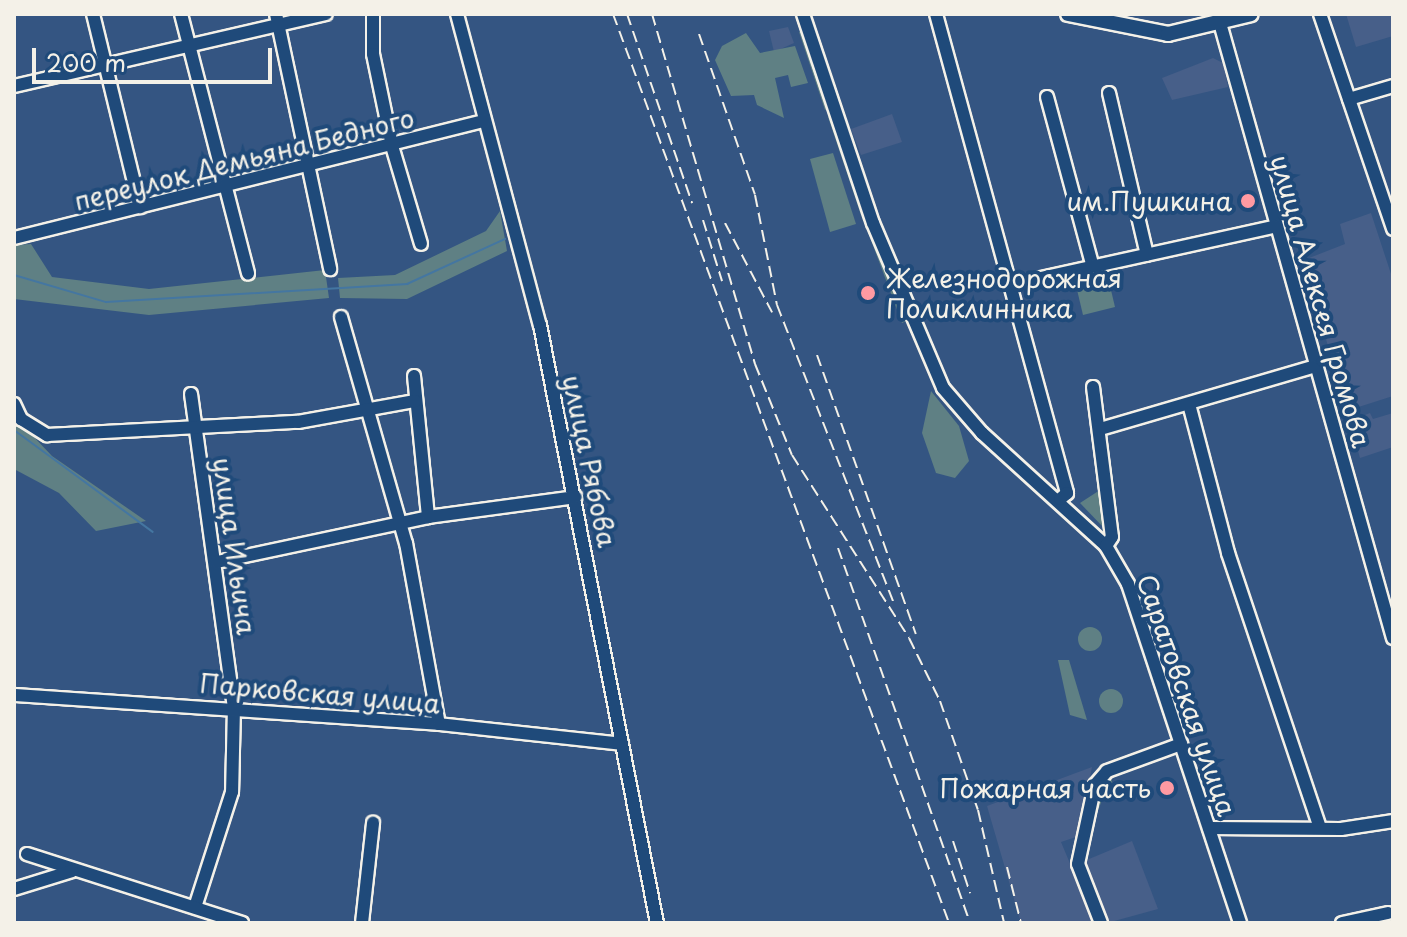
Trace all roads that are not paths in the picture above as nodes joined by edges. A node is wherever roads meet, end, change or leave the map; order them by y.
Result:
1 (93, 14) edge
2 (181, 14) edge
3 (326, 14) edge
4 (373, 14) edge
5 (457, 14) edge
6 (803, 14) edge
7 (936, 14) edge
8 (1068, 14) edge
9 (1138, 14) edge
10 (1251, 14) edge
11 (1320, 14) edge
12 (277, 20) edge
13 (1220, 23) junction
14 (1142, 30) junction
15 (188, 44) junction
16 (105, 64) junction
17 (14, 86) edge
18 (1393, 86) edge
19 (1109, 93) dead end
20 (1047, 97) dead end
21 (1349, 99) junction
22 (485, 121) junction
23 (392, 146) junction
24 (309, 165) junction
25 (223, 187) junction
26 (140, 207) junction
27 (1277, 226) junction
28 (1393, 229) edge
29 (14, 238) edge
30 (421, 244) dead end
31 (1147, 255) junction
32 (1092, 264) junction
33 (330, 269) dead end
34 (248, 274) dead end
35 (1009, 285) junction
36 (341, 317) dead end
37 (1316, 366) junction
38 (414, 376) dead end
39 (1093, 387) dead end
40 (191, 394) dead end
41 (415, 401) junction
42 (14, 404) edge
43 (1189, 404) junction
44 (363, 409) junction
45 (195, 425) junction
46 (1100, 429) junction
47 (576, 497) junction
48 (1060, 499) junction
49 (428, 517) junction
50 (400, 528) junction
51 (1106, 546) junction
52 (217, 562) junction
53 (1393, 638) edge
54 (14, 695) edge
55 (234, 707) junction
56 (439, 724) junction
57 (622, 744) junction
58 (1181, 744) junction
59 (1393, 821) edge
60 (373, 823) dead end
61 (1209, 828) junction
62 (1320, 828) junction
63 (27, 854) dead end
64 (75, 871) junction
65 (14, 889) edge
66 (195, 907) junction
67 (1388, 913) dead end
68 (242, 923) edge
69 (362, 923) edge
70 (657, 923) edge
71 (1101, 923) edge
72 (1240, 923) edge
73 (1342, 923) edge

1 - 16 street
2 - 15 street
3 - 12 street
4 - 23 street
5 - 22 street, улица Рябова
6 - 48 street, Саратовская улица
7 - 35 street
8 - 14 main road
9 - 14 street
10 - 13 main road
11 - 21 street
12 - 15 street
12 - 24 street
13 - 14 main road
13 - 27 street, улица Алексея Громова
15 - 16 street
15 - 25 street
16 - 17 street
16 - 26 street
18 - 21 street
19 - 31 street
20 - 32 street
21 - 28 street
22 - 23 street, переулок Демьяна Бедного
22 - 47 street, улица Рябова
23 - 24 street, переулок Демьяна Бедного
23 - 30 street
24 - 25 street, переулок Демьяна Бедного
24 - 33 street
25 - 26 street, переулок Демьяна Бедного
25 - 34 street
26 - 29 street, переулок Демьяна Бедного
27 - 31 street
27 - 37 street, улица Алексея Громова
31 - 32 street
32 - 35 street
35 - 48 street
36 - 44 street
37 - 43 street
37 - 53 street, улица Алексея Громова
38 - 41 street
39 - 46 street
40 - 45 street, улица Ильича
41 - 44 street, улица Ильича
41 - 49 street
42 - 45 street, улица Ильича
43 - 46 street
43 - 62 street
44 - 45 street, улица Ильича
44 - 50 street
45 - 52 street, улица Ильича
46 - 51 street
47 - 49 street
47 - 57 street, улица Рябова
48 - 51 street, Саратовская улица
49 - 50 street
50 - 52 street
50 - 56 street
51 - 58 street, Саратовская улица
52 - 55 street, улица Ильича
54 - 55 street, Парковская улица
55 - 56 street, Парковская улица
55 - 66 street, улица Ильича
56 - 57 street, Парковская улица
57 - 70 street, улица Рябова
58 - 61 street, Саратовская улица
58 - 71 street
59 - 62 street
60 - 69 street
61 - 62 street
61 - 72 street, Саратовская улица
63 - 64 street
64 - 65 street
64 - 66 street
66 - 68 street
67 - 73 street

